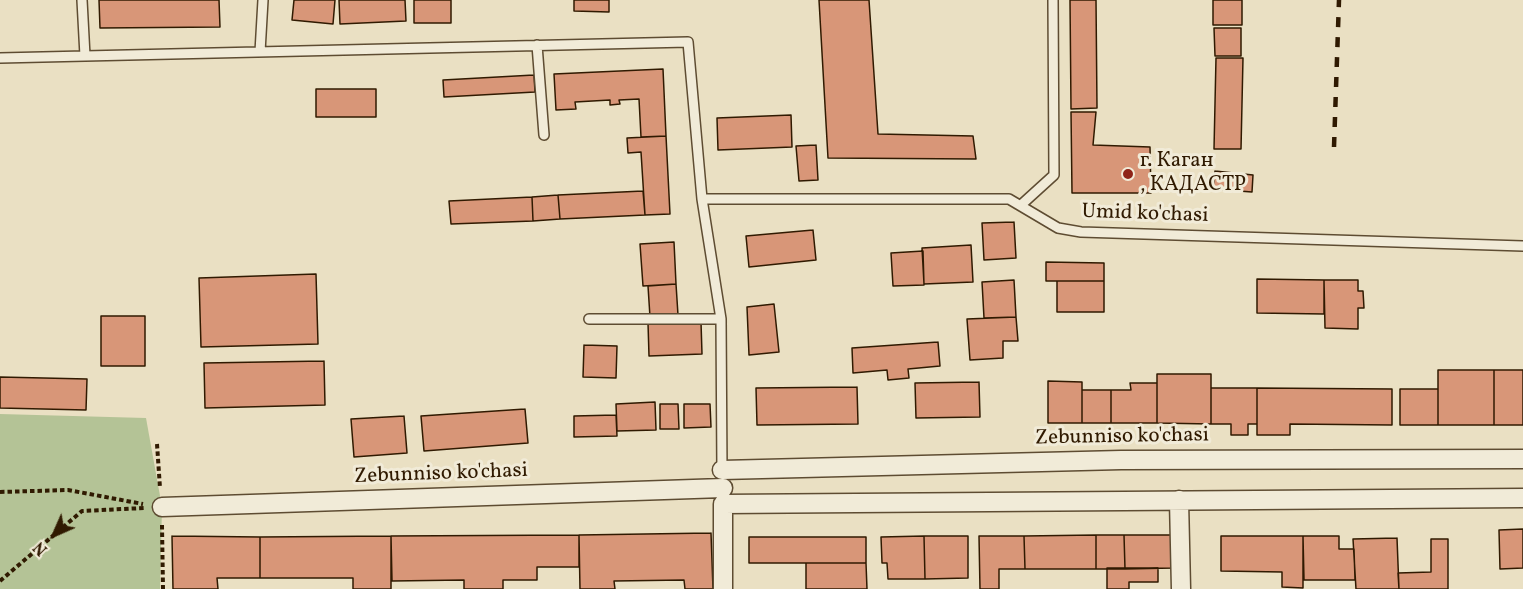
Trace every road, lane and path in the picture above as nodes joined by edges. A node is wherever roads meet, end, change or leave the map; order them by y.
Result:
1 (82, 0) edge
2 (263, 0) edge
3 (1053, 0) edge
4 (537, 45) junction
5 (260, 52) junction
6 (85, 56) junction
7 (0, 57) edge
8 (544, 135) dead end
9 (702, 200) junction
10 (1021, 205) junction
11 (1523, 246) edge
12 (589, 319) dead end
13 (721, 319) junction
14 (1523, 459) edge
15 (722, 470) junction
16 (0, 492) edge
17 (723, 496) junction
18 (1523, 498) edge
19 (1179, 500) junction
20 (162, 507) junction
21 (0, 581) edge
22 (723, 589) edge
23 (1181, 589) edge

1 - 6 lane
2 - 5 lane
3 - 10 lane
4 - 5 lane
4 - 8 lane
4 - 9 lane
5 - 6 lane
6 - 7 lane
9 - 10 lane, Umid ko'chasi
9 - 13 lane
10 - 11 lane, Umid ko'chasi
12 - 13 lane
13 - 15 lane
14 - 15 street, Zebunniso ko'chasi
15 - 17 lane
16 - 20 path
17 - 19 street, Zebunniso ko'chasi
17 - 20 street, Zebunniso ko'chasi
17 - 22 street
18 - 19 street, Zebunniso ko'chasi
19 - 23 street
20 - 21 path

